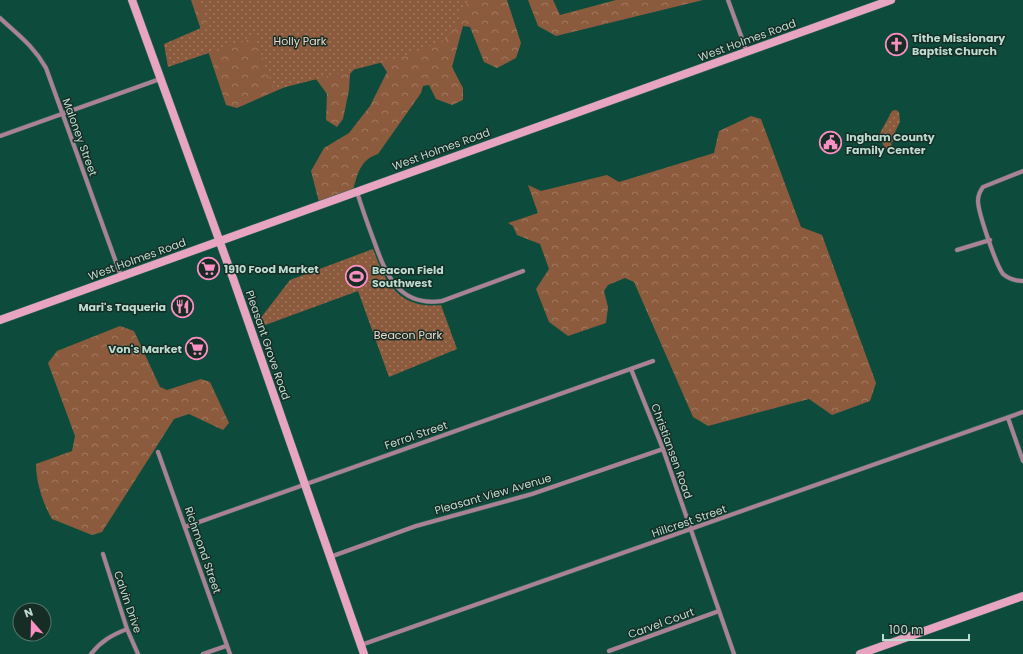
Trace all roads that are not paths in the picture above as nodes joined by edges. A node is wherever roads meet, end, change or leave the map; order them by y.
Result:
1 (132, 0) edge
2 (728, 0) edge
3 (890, 0) edge
4 (0, 18) edge
5 (747, 52) junction
6 (160, 79) junction
7 (62, 114) junction
8 (0, 136) edge
9 (1023, 171) edge
10 (357, 192) junction
11 (990, 240) junction
12 (220, 241) junction
13 (957, 250) dead end
14 (523, 271) dead end
15 (121, 276) junction
16 (1023, 281) edge
17 (0, 320) edge
18 (653, 361) dead end
19 (631, 369) junction
20 (1023, 412) edge
21 (1008, 418) junction
22 (662, 449) junction
23 (158, 452) dead end
24 (1023, 461) edge
25 (305, 484) junction
26 (185, 527) junction
27 (691, 530) junction
28 (103, 554) dead end
29 (329, 557) junction
30 (1023, 596) edge
31 (718, 611) junction
32 (127, 629) junction
33 (361, 645) junction
34 (226, 646) junction
35 (609, 651) dead end
36 (91, 654) edge
37 (138, 654) edge
38 (203, 654) edge
39 (230, 654) edge
40 (364, 654) edge
41 (734, 654) edge
42 (860, 654) edge

1 - 6 street, Pleasant Grove Road
2 - 5 street
3 - 5 street, West Holmes Road
4 - 7 street, Maloney Street
5 - 10 street, West Holmes Road
6 - 7 street
6 - 12 street, Pleasant Grove Road
7 - 8 street
7 - 15 street, Maloney Street
9 - 11 street
10 - 12 street, West Holmes Road
10 - 14 street
11 - 13 street
11 - 16 street
12 - 15 street, West Holmes Road
12 - 25 street, Pleasant Grove Road
15 - 17 street, West Holmes Road
18 - 19 street, Ferrol Street
19 - 22 street, Christiansen Road
19 - 25 street, Ferrol Street
20 - 21 street, Hillcrest Street
21 - 24 street
21 - 27 street, Hillcrest Street
22 - 27 street, Christiansen Road
22 - 29 street, Pleasant View Avenue
23 - 26 street, Richmond Street
25 - 26 street, Ferrol Street
25 - 29 street, Pleasant Grove Road
26 - 34 street, Richmond Street
27 - 31 street, Christiansen Road
27 - 33 street, Hillcrest Street
28 - 32 street, Calvin Drive
29 - 33 street, Pleasant Grove Road
30 - 42 street
31 - 35 street, Carvel Court
31 - 41 street, Christiansen Road
32 - 36 street
32 - 37 street, Calvin Drive
33 - 40 street, Pleasant Grove Road
34 - 38 street
34 - 39 street, Richmond Street

